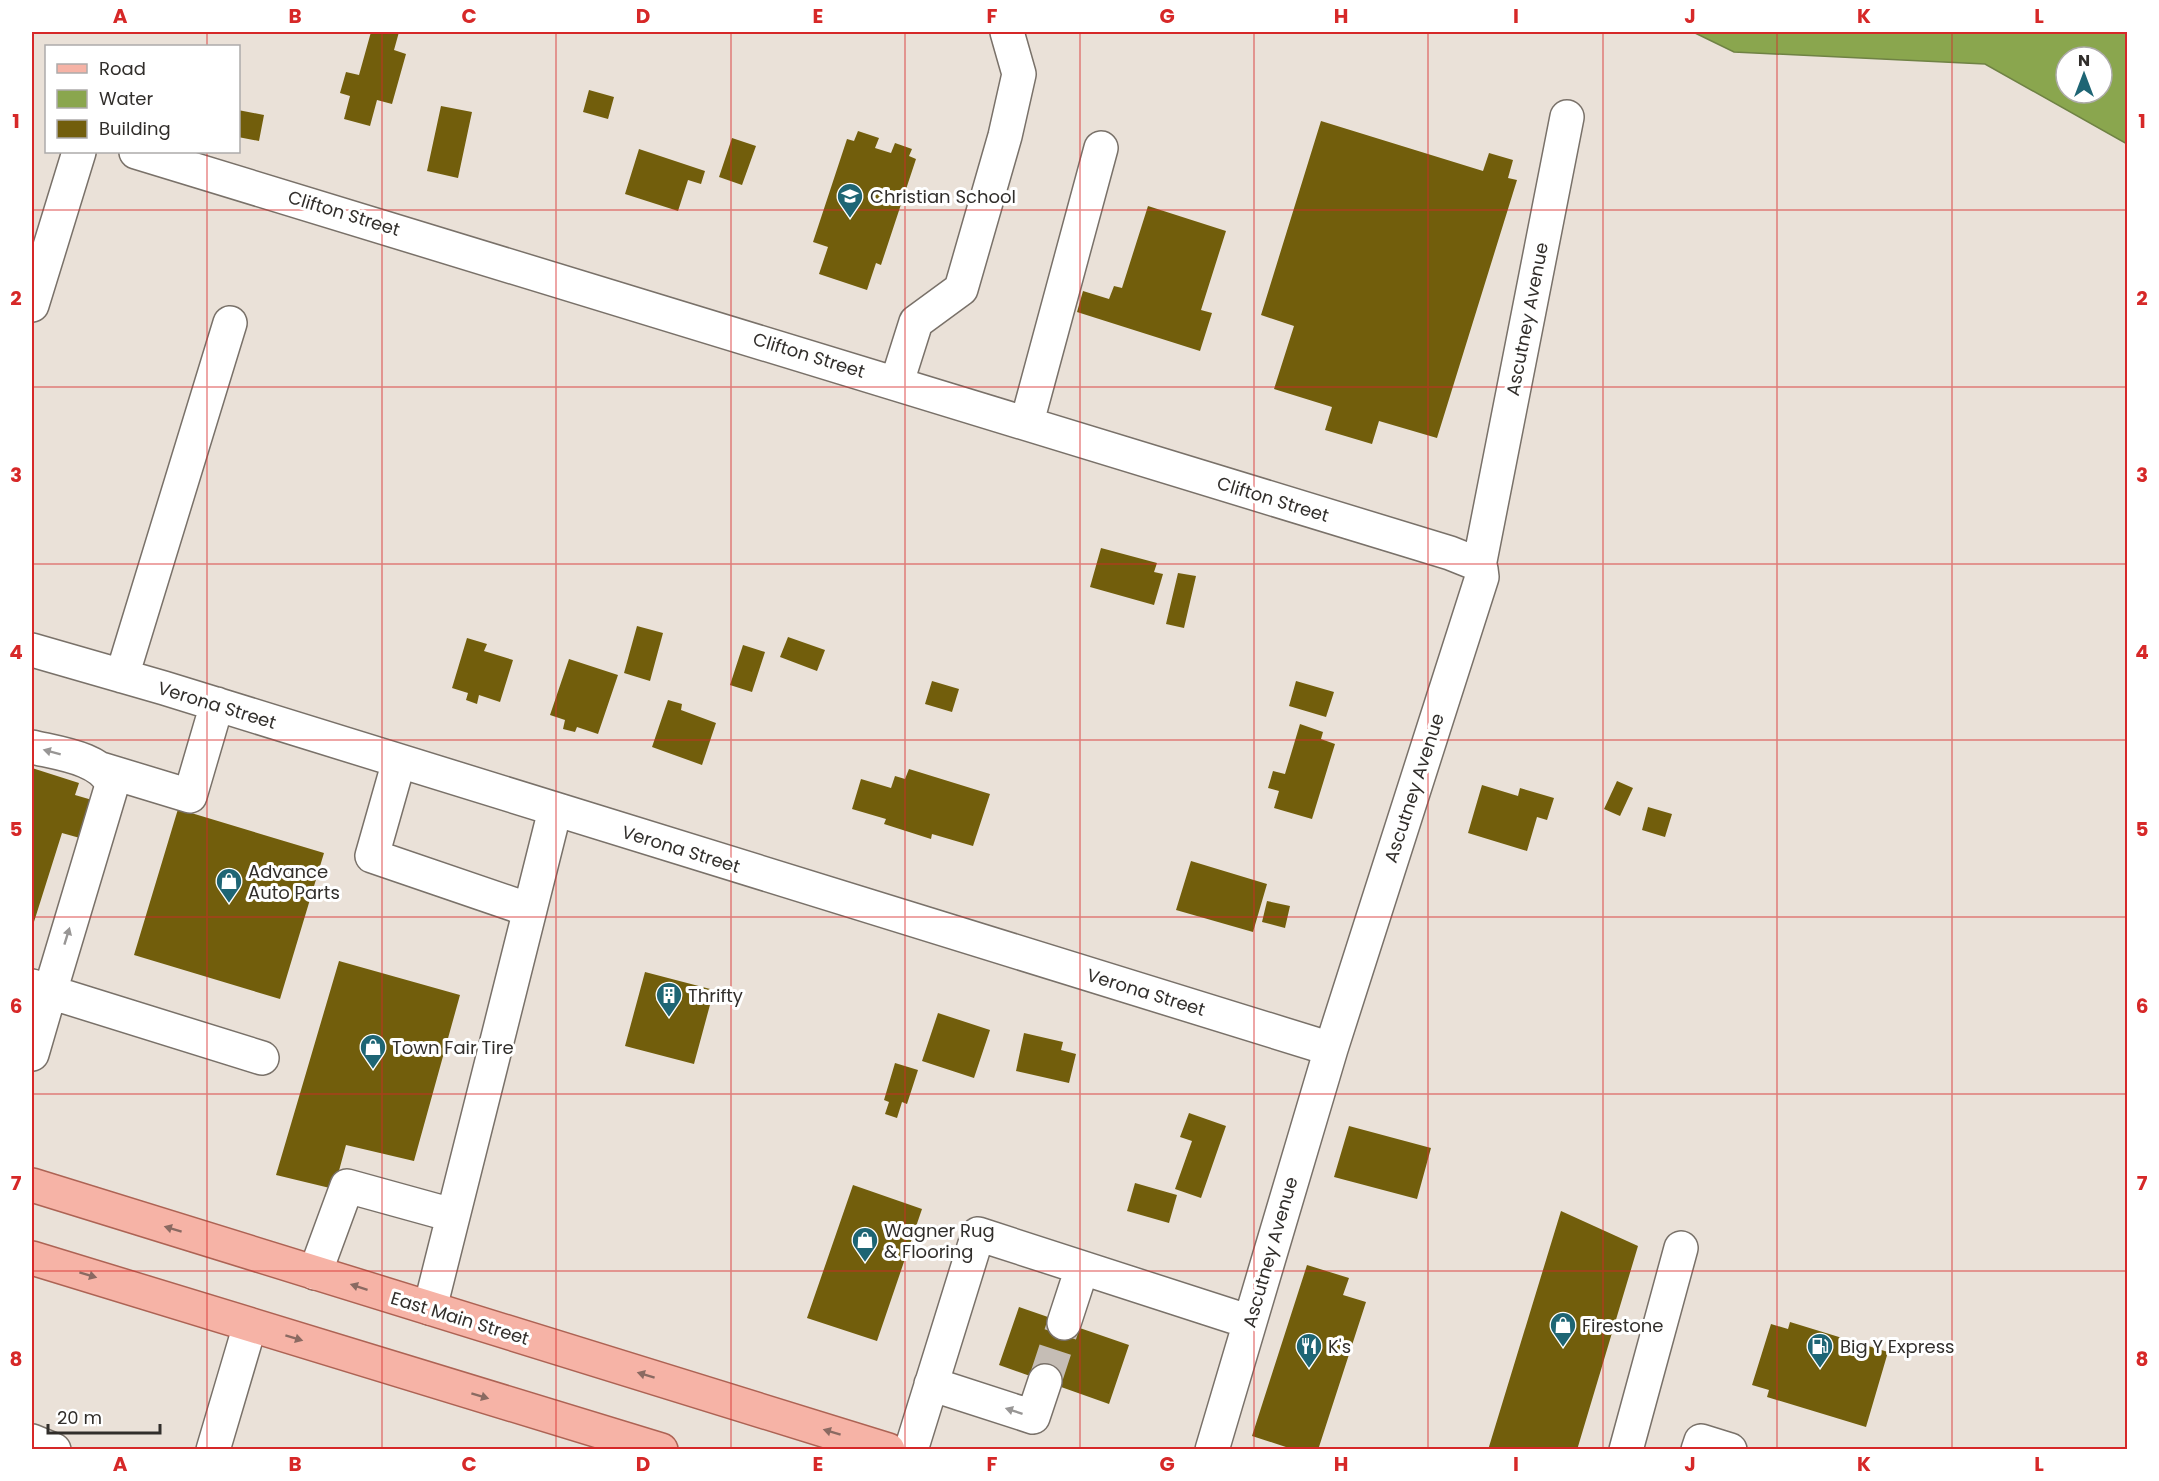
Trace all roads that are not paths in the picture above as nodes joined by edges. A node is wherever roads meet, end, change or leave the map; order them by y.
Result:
1 (1007, 32) edge
2 (1567, 117) dead end
3 (1101, 147) dead end
4 (79, 153) edge
5 (139, 153) edge
6 (32, 305) edge
7 (230, 323) dead end
8 (897, 382) junction
9 (1027, 422) junction
10 (1479, 566) junction
11 (32, 650) edge
12 (123, 676) junction
13 (217, 704) junction
14 (32, 747) edge
15 (399, 761) junction
16 (101, 769) junction
17 (555, 810) junction
18 (530, 910) junction
19 (41, 989) edge
20 (1331, 1048) junction
21 (32, 1054) edge
22 (262, 1058) dead end
23 (32, 1185) edge
24 (452, 1215) junction
25 (1681, 1248) dead end
26 (32, 1258) edge
27 (1082, 1268) junction
28 (315, 1273) junction
29 (430, 1308) junction
30 (1250, 1322) junction
31 (1064, 1323) tunnel mouth
32 (250, 1325) junction
33 (1045, 1381) tunnel mouth
34 (931, 1384) junction
35 (32, 1441) edge
36 (54, 1449) edge
37 (213, 1449) edge
38 (661, 1449) edge
39 (888, 1449) edge
40 (912, 1449) edge
41 (1212, 1449) edge
42 (1626, 1449) edge
43 (1698, 1449) edge
44 (1730, 1449) edge

1 - 8 street
2 - 10 street, Ascutney Avenue
3 - 9 street
4 - 6 street
5 - 8 street, Clifton Street
7 - 12 street
8 - 9 street, Clifton Street
9 - 10 street, Clifton Street
10 - 20 street, Ascutney Avenue
11 - 12 street, Verona Street
12 - 13 street, Verona Street
13 - 15 street, Verona Street
13 - 16 street
16 -> 14 street
15 - 17 street, Verona Street
15 - 18 street
19 -> 16 street
17 - 18 street
17 - 20 street, Verona Street
18 - 24 street
19 - 21 street
19 - 22 street
20 - 30 street, Ascutney Avenue
28 -> 23 main road, East Main Street
24 - 28 street
24 - 29 street
25 - 42 street
26 -> 32 main road
27 - 30 street
27 - 31 street
27 - 34 street
29 -> 28 main road, East Main Street
39 -> 29 main road, East Main Street
30 - 41 street, Ascutney Avenue
32 - 37 street
32 -> 38 main road
33 -> 34 street
34 - 40 street
35 - 36 street
43 - 44 street

